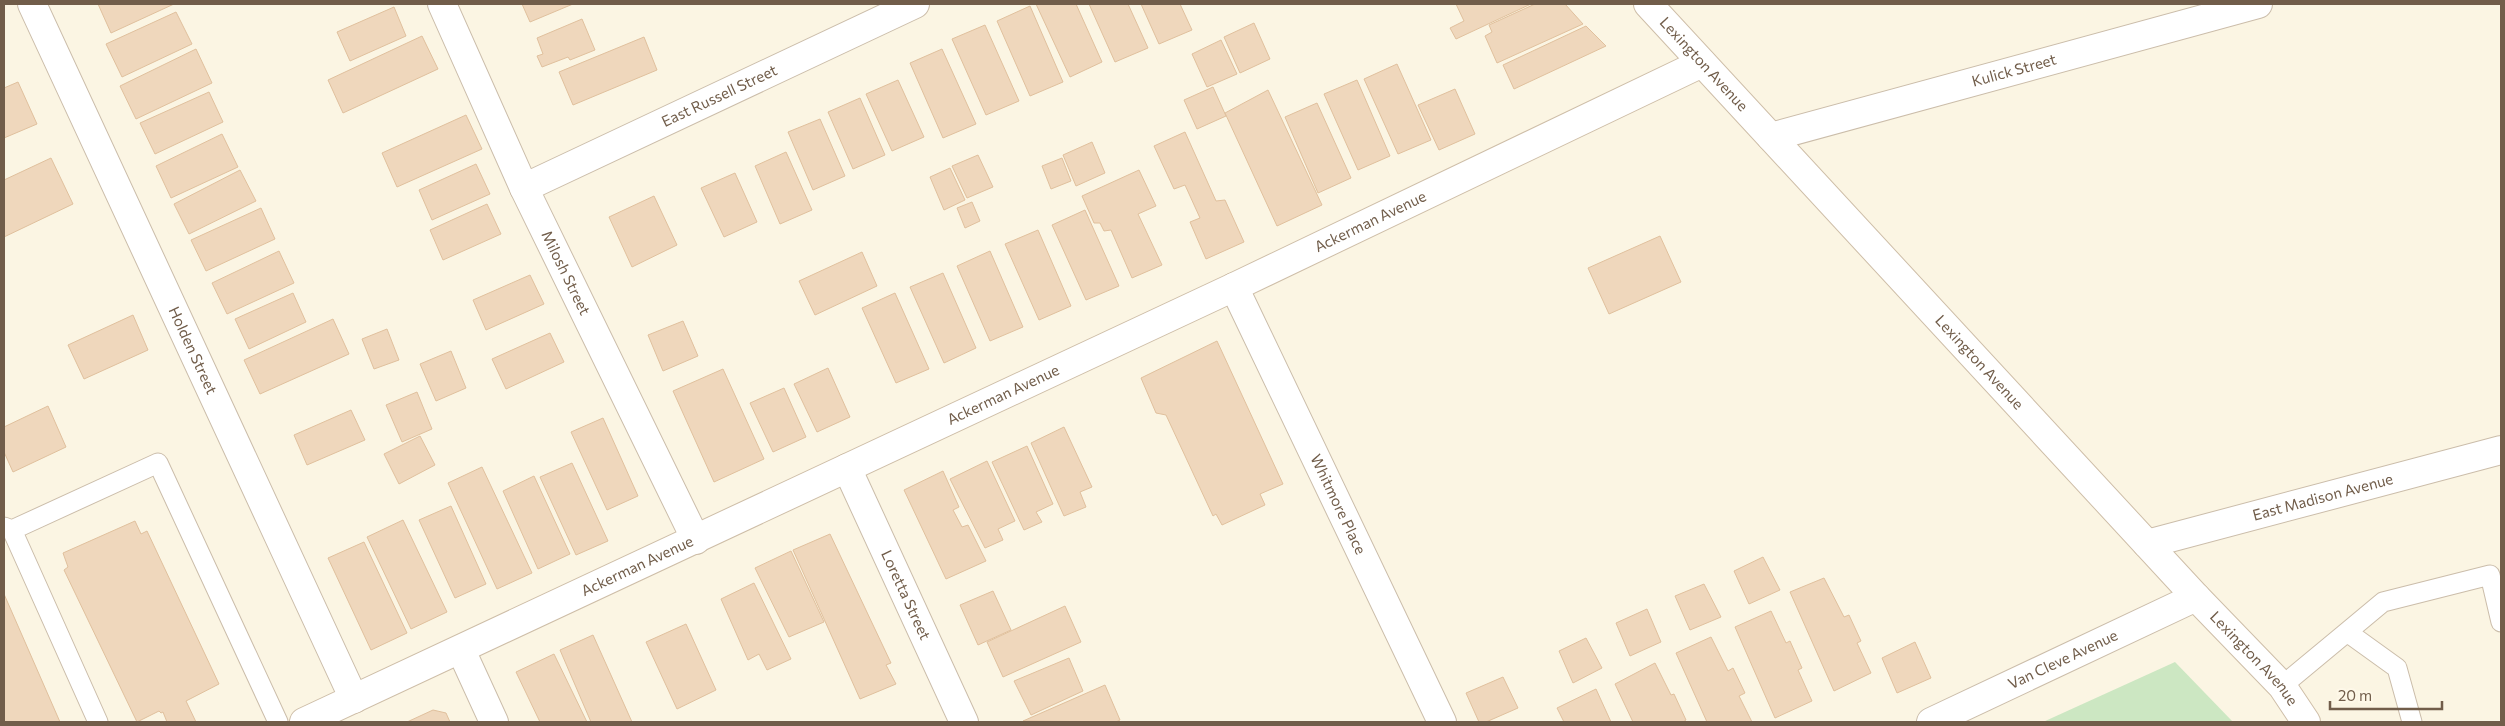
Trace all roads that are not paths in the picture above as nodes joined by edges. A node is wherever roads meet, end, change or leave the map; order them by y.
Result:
1 (32, 4) edge
2 (442, 4) edge
3 (915, 4) edge
4 (1648, 4) edge
5 (2258, 4) edge
6 (1702, 63) junction
7 (1771, 137) junction
8 (524, 188) junction
9 (1234, 287) junction
10 (2501, 450) edge
11 (847, 468) junction
12 (8, 529) edge
13 (696, 540) junction
14 (2147, 544) junction
15 (2196, 597) junction
16 (2501, 622) edge
17 (2347, 632) junction
18 (462, 650) junction
19 (2282, 686) junction
20 (354, 699) junction
21 (98, 722) edge
22 (278, 722) edge
23 (304, 722) edge
24 (494, 722) edge
25 (964, 722) edge
26 (1442, 722) edge
27 (1931, 722) edge
28 (2306, 722) edge
29 (2412, 722) edge

1 - 20 street, Holden Street
2 - 8 street, Milosh Street
3 - 8 street, East Russell Street
4 - 6 street, Lexington Avenue
5 - 7 street, Kulick Street
6 - 7 street, Lexington Avenue
6 - 9 street, Ackerman Avenue
7 - 14 street, Lexington Avenue
8 - 13 street, Milosh Street
9 - 11 street, Ackerman Avenue
9 - 26 street, Whitmore Place
10 - 14 street, East Madison Avenue
11 - 13 street, Ackerman Avenue
11 - 25 street, Loretta Street
12 - 21 lane
12 - 22 lane
13 - 18 street, Ackerman Avenue
14 - 15 street, Lexington Avenue
15 - 19 street, Lexington Avenue
15 - 27 street, Van Cleve Avenue
16 - 17 lane
17 - 19 lane
17 - 29 lane
18 - 20 street, Ackerman Avenue
18 - 24 street
19 - 28 street, Lexington Avenue
20 - 23 street, Ackerman Avenue

